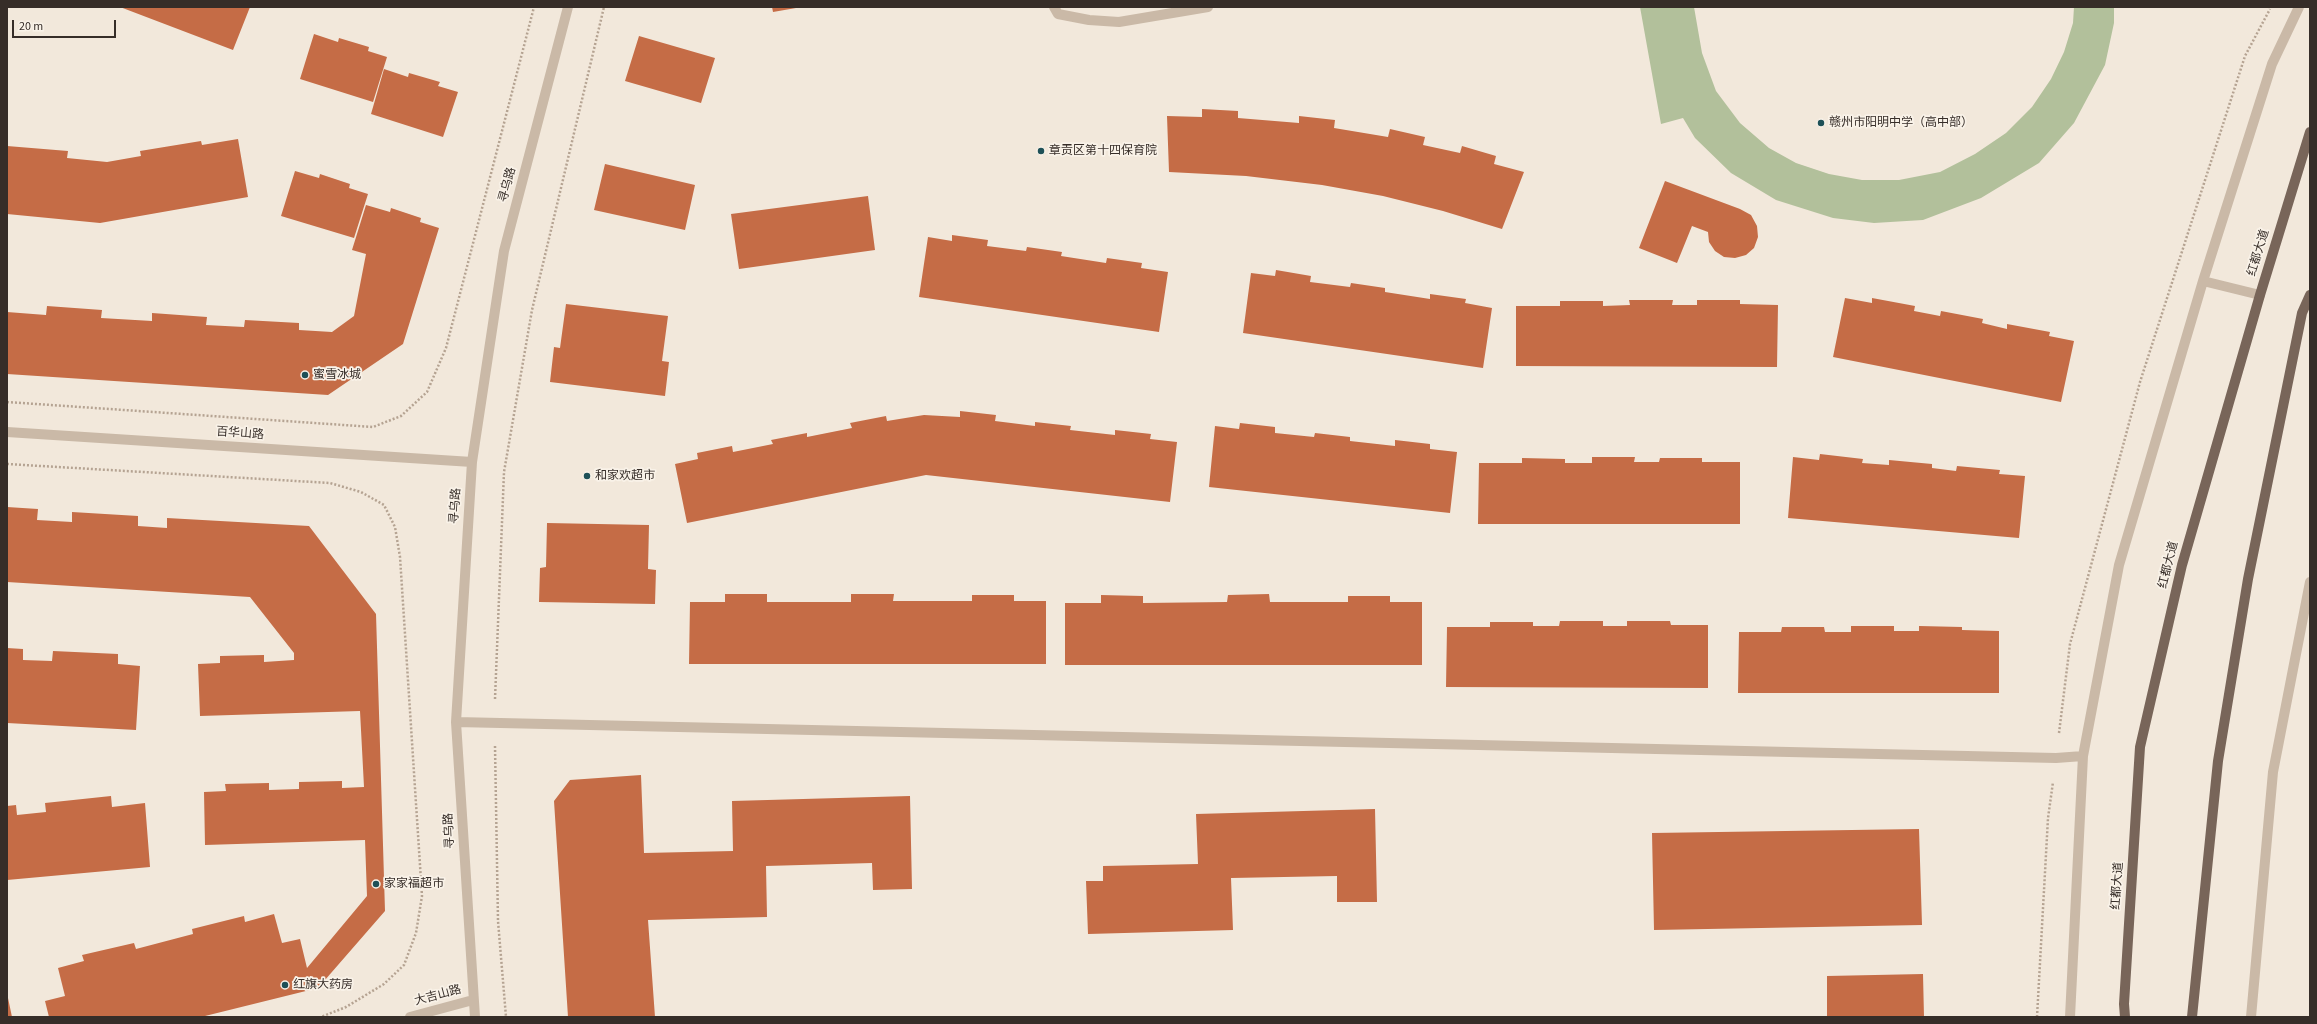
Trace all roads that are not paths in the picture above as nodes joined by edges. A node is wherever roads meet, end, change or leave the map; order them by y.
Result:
1 (568, 7) edge
2 (1054, 7) edge
3 (1208, 7) edge
4 (2299, 7) edge
5 (2310, 132) edge
6 (2203, 281) junction
7 (2260, 295) junction
8 (2310, 295) edge
9 (2306, 315) edge
10 (7, 432) edge
11 (472, 462) junction
12 (2310, 582) edge
13 (456, 722) junction
14 (2083, 756) junction
15 (473, 1000) junction
16 (410, 1017) edge
17 (475, 1017) edge
18 (2070, 1017) edge
19 (2125, 1017) edge
20 (2192, 1017) edge
21 (2251, 1017) edge

1 - 11 street, 寻乌路
2 - 3 street
4 - 6 street
5 - 7 main road, 红都大道
6 - 7 street
6 - 14 street
7 - 19 main road, 红都大道
8 - 9 main road
9 - 20 main road
10 - 11 street, 百华山路
11 - 13 street, 寻乌路
12 - 21 street
13 - 14 street
13 - 15 street, 寻乌路
14 - 18 street
15 - 16 street, 大吉山路
15 - 17 street, 寻乌路

